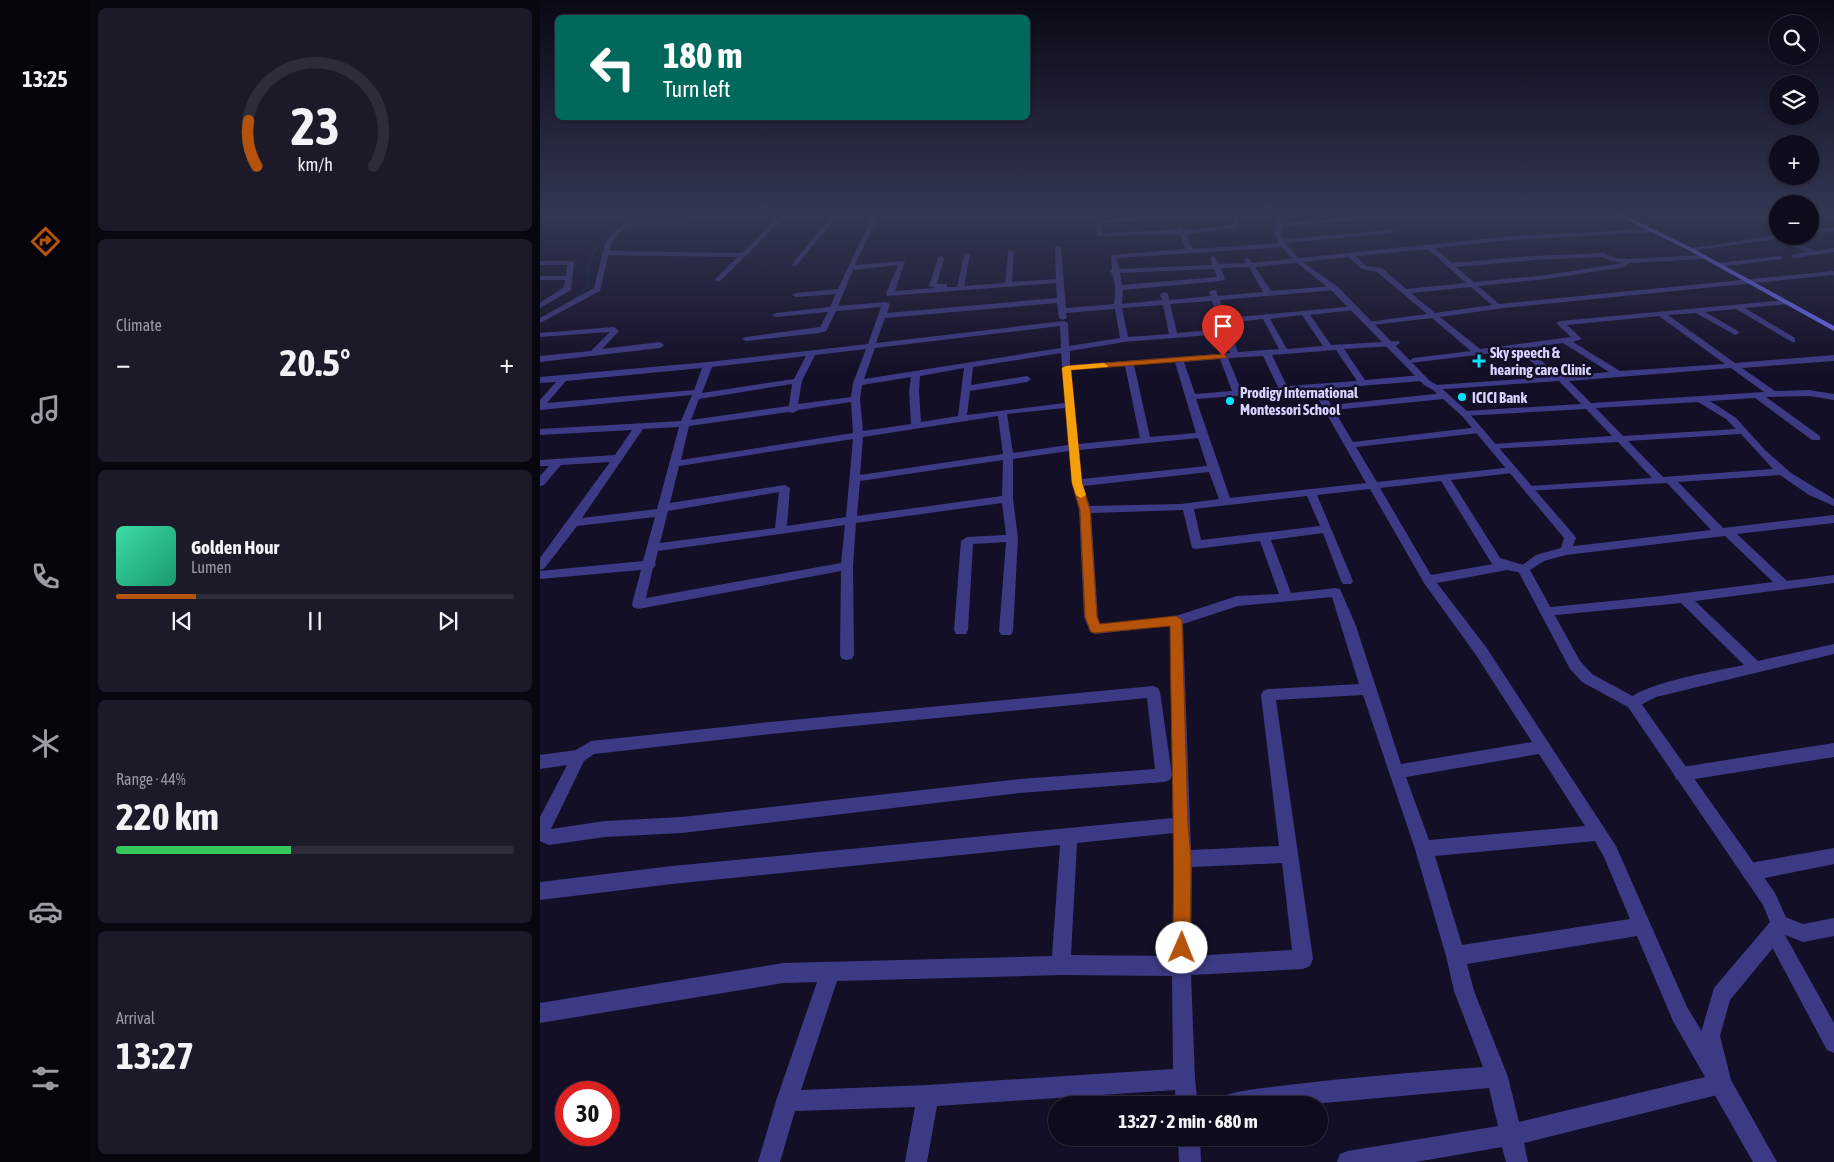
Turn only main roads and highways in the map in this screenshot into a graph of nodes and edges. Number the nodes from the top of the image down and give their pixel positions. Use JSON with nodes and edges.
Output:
{"nodes":[{"id":1,"x":1723,"y":267,"type":"edge"},
{"id":2,"x":1834,"y":329,"type":"edge"}],
"edges":[{"from":1,"to":2,"type":"main road"}]}
